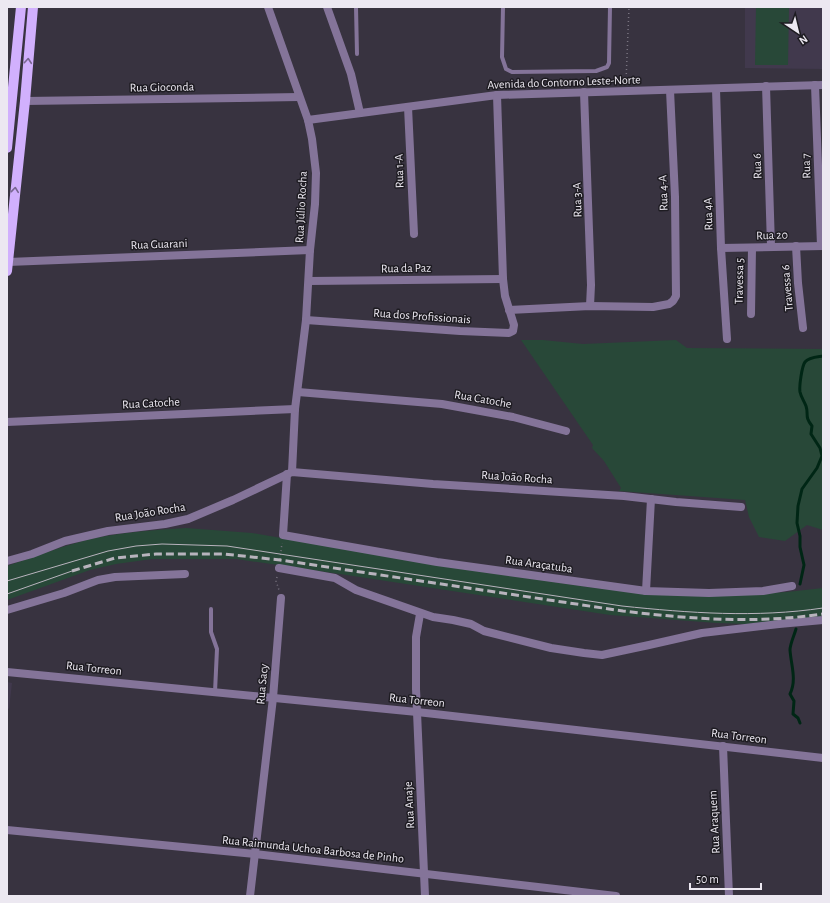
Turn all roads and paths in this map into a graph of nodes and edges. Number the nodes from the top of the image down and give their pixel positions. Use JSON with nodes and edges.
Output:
{"nodes":[{"id":1,"x":21,"y":7,"type":"edge"},
{"id":2,"x":33,"y":7,"type":"edge"},
{"id":3,"x":268,"y":7,"type":"edge"},
{"id":4,"x":327,"y":7,"type":"edge"},
{"id":5,"x":356,"y":7,"type":"edge"},
{"id":6,"x":503,"y":7,"type":"edge"},
{"id":7,"x":610,"y":7,"type":"edge"},
{"id":8,"x":629,"y":7,"type":"edge"},
{"id":9,"x":357,"y":54,"type":"dead end"},
{"id":10,"x":819,"y":85,"type":"edge"},
{"id":11,"x":766,"y":86,"type":"junction"},
{"id":12,"x":716,"y":89,"type":"junction"},
{"id":13,"x":670,"y":90,"type":"junction"},
{"id":14,"x":584,"y":92,"type":"junction"},
{"id":15,"x":626,"y":92,"type":"junction"},
{"id":16,"x":497,"y":95,"type":"junction"},
{"id":17,"x":298,"y":97,"type":"junction"},
{"id":18,"x":25,"y":101,"type":"junction"},
{"id":19,"x":408,"y":107,"type":"junction"},
{"id":20,"x":360,"y":113,"type":"junction"},
{"id":21,"x":308,"y":120,"type":"junction"},
{"id":22,"x":7,"y":148,"type":"edge"},
{"id":23,"x":414,"y":234,"type":"dead end"},
{"id":24,"x":771,"y":246,"type":"junction"},
{"id":25,"x":796,"y":246,"type":"junction"},
{"id":26,"x":822,"y":246,"type":"edge"},
{"id":27,"x":721,"y":248,"type":"junction"},
{"id":28,"x":752,"y":248,"type":"junction"},
{"id":29,"x":310,"y":250,"type":"junction"},
{"id":30,"x":7,"y":266,"type":"edge"},
{"id":31,"x":503,"y":280,"type":"junction"},
{"id":32,"x":309,"y":281,"type":"junction"},
{"id":33,"x":590,"y":306,"type":"junction"},
{"id":34,"x":509,"y":310,"type":"junction"},
{"id":35,"x":751,"y":314,"type":"dead end"},
{"id":36,"x":306,"y":320,"type":"junction"},
{"id":37,"x":803,"y":328,"type":"dead end"},
{"id":38,"x":727,"y":339,"type":"dead end"},
{"id":39,"x":298,"y":392,"type":"junction"},
{"id":40,"x":295,"y":409,"type":"junction"},
{"id":41,"x":7,"y":422,"type":"edge"},
{"id":42,"x":566,"y":431,"type":"dead end"},
{"id":43,"x":290,"y":473,"type":"junction"},
{"id":44,"x":650,"y":499,"type":"junction"},
{"id":45,"x":741,"y":507,"type":"dead end"},
{"id":46,"x":283,"y":535,"type":"junction"},
{"id":47,"x":7,"y":561,"type":"edge"},
{"id":48,"x":279,"y":568,"type":"junction"},
{"id":49,"x":185,"y":574,"type":"dead end"},
{"id":50,"x":792,"y":586,"type":"dead end"},
{"id":51,"x":646,"y":591,"type":"junction"},
{"id":52,"x":281,"y":598,"type":"joint"},
{"id":53,"x":211,"y":609,"type":"dead end"},
{"id":54,"x":7,"y":610,"type":"edge"},
{"id":55,"x":420,"y":614,"type":"junction"},
{"id":56,"x":823,"y":620,"type":"edge"},
{"id":57,"x":7,"y":672,"type":"edge"},
{"id":58,"x":215,"y":692,"type":"junction"},
{"id":59,"x":273,"y":698,"type":"junction"},
{"id":60,"x":417,"y":712,"type":"junction"},
{"id":61,"x":723,"y":746,"type":"junction"},
{"id":62,"x":823,"y":758,"type":"edge"},
{"id":63,"x":7,"y":830,"type":"edge"},
{"id":64,"x":255,"y":854,"type":"junction"},
{"id":65,"x":425,"y":873,"type":"junction"},
{"id":66,"x":250,"y":896,"type":"edge"},
{"id":67,"x":425,"y":896,"type":"edge"},
{"id":68,"x":616,"y":896,"type":"edge"},
{"id":69,"x":729,"y":896,"type":"edge"}],
"edges":[{"from":1,"to":22,"type":"main road"},
{"from":18,"to":2,"type":"main road","one_way":true},
{"from":3,"to":17,"type":"street","name":"Rua Júlio Rocha"},
{"from":4,"to":20,"type":"street"},
{"from":5,"to":9,"type":"lane"},
{"from":6,"to":7,"type":"lane"},
{"from":8,"to":15,"type":"path"},
{"from":10,"to":11,"type":"street","name":"Avenida do Contorno Leste-Norte"},
{"from":10,"to":26,"type":"street","name":"Rua 7"},
{"from":11,"to":12,"type":"street","name":"Avenida do Contorno Leste-Norte"},
{"from":11,"to":24,"type":"street","name":"Rua 6"},
{"from":12,"to":13,"type":"street","name":"Avenida do Contorno Leste-Norte"},
{"from":12,"to":27,"type":"street","name":"Rua 4A"},
{"from":13,"to":15,"type":"street","name":"Avenida do Contorno Leste-Norte"},
{"from":13,"to":33,"type":"street","name":"Rua 4-A"},
{"from":14,"to":15,"type":"street","name":"Avenida do Contorno Leste-Norte"},
{"from":14,"to":16,"type":"street","name":"Avenida do Contorno Leste-Norte"},
{"from":14,"to":33,"type":"street","name":"Rua 3-A"},
{"from":16,"to":19,"type":"street","name":"Avenida do Contorno Leste-Norte"},
{"from":16,"to":31,"type":"street","name":"Rua dos Profissionais"},
{"from":17,"to":18,"type":"street","name":"Rua Gioconda"},
{"from":17,"to":21,"type":"street","name":"Rua Júlio Rocha"},
{"from":30,"to":18,"type":"main road","one_way":true},
{"from":19,"to":20,"type":"street","name":"Avenida do Contorno Leste-Norte"},
{"from":19,"to":23,"type":"street","name":"Rua 1-A"},
{"from":20,"to":21,"type":"street","name":"Avenida do Contorno Leste-Norte"},
{"from":21,"to":29,"type":"street","name":"Rua Júlio Rocha"},
{"from":24,"to":25,"type":"street","name":"Rua 20"},
{"from":24,"to":28,"type":"street","name":"Rua 20"},
{"from":25,"to":26,"type":"street","name":"Rua 20"},
{"from":25,"to":37,"type":"street","name":"Travessa 6"},
{"from":27,"to":28,"type":"street","name":"Rua 20"},
{"from":27,"to":38,"type":"street","name":"Rua 4A"},
{"from":28,"to":35,"type":"street","name":"Travessa 5"},
{"from":29,"to":30,"type":"street","name":"Rua Guarani"},
{"from":29,"to":32,"type":"street","name":"Rua Júlio Rocha"},
{"from":31,"to":32,"type":"street","name":"Rua da Paz"},
{"from":31,"to":34,"type":"street","name":"Rua dos Profissionais"},
{"from":32,"to":36,"type":"street","name":"Rua Júlio Rocha"},
{"from":33,"to":34,"type":"street"},
{"from":34,"to":36,"type":"street","name":"Rua dos Profissionais"},
{"from":36,"to":39,"type":"street"},
{"from":39,"to":40,"type":"street"},
{"from":39,"to":42,"type":"street","name":"Rua Catoche"},
{"from":40,"to":41,"type":"street","name":"Rua Catoche"},
{"from":40,"to":43,"type":"street"},
{"from":43,"to":44,"type":"street","name":"Rua João Rocha"},
{"from":43,"to":46,"type":"street"},
{"from":43,"to":47,"type":"street","name":"Rua João Rocha"},
{"from":44,"to":45,"type":"street","name":"Rua João Rocha"},
{"from":44,"to":51,"type":"street"},
{"from":46,"to":48,"type":"path"},
{"from":46,"to":51,"type":"street","name":"Rua Araçatuba"},
{"from":48,"to":52,"type":"path"},
{"from":48,"to":55,"type":"street"},
{"from":49,"to":54,"type":"street"},
{"from":50,"to":51,"type":"street","name":"Rua Araçatuba"},
{"from":52,"to":59,"type":"street","name":"Rua Sacy"},
{"from":53,"to":58,"type":"lane"},
{"from":55,"to":56,"type":"street"},
{"from":55,"to":60,"type":"street","name":"Rua Anaje"},
{"from":57,"to":58,"type":"street","name":"Rua Torreon"},
{"from":58,"to":59,"type":"street","name":"Rua Torreon"},
{"from":59,"to":60,"type":"street","name":"Rua Torreon"},
{"from":59,"to":64,"type":"street","name":"Rua Sacy"},
{"from":60,"to":61,"type":"street","name":"Rua Torreon"},
{"from":60,"to":65,"type":"street","name":"Rua Anaje"},
{"from":61,"to":62,"type":"street","name":"Rua Torreon"},
{"from":61,"to":69,"type":"street","name":"Rua Araquem"},
{"from":63,"to":64,"type":"street","name":"Rua Raimunda Uchoa Barbosa de Pinho"},
{"from":64,"to":65,"type":"street","name":"Rua Raimunda Uchoa Barbosa de Pinho"},
{"from":64,"to":66,"type":"street","name":"Rua Sacy"},
{"from":65,"to":67,"type":"street","name":"Rua Anaje"},
{"from":65,"to":68,"type":"street","name":"Rua Raimunda Uchoa Barbosa de Pinho"}]}
